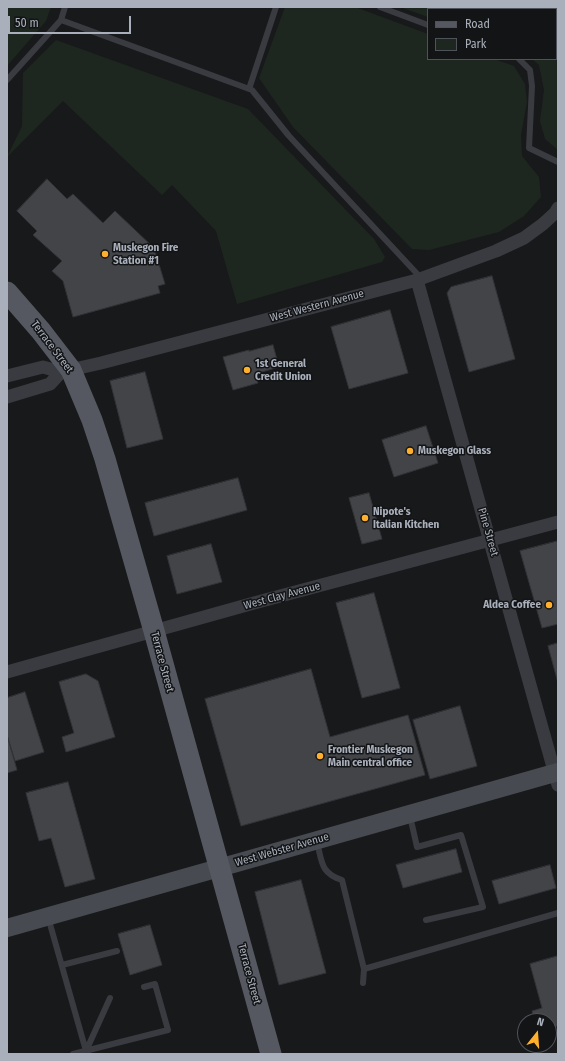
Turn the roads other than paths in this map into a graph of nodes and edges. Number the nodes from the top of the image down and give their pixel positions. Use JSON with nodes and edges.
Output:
{"nodes":[{"id":1,"x":65,"y":7,"type":"edge"},
{"id":2,"x":276,"y":7,"type":"edge"},
{"id":3,"x":380,"y":7,"type":"edge"},
{"id":4,"x":61,"y":20,"type":"junction"},
{"id":5,"x":427,"y":25,"type":"edge"},
{"id":6,"x":520,"y":60,"type":"edge"},
{"id":7,"x":7,"y":80,"type":"edge"},
{"id":8,"x":249,"y":89,"type":"junction"},
{"id":9,"x":558,"y":162,"type":"edge"},
{"id":10,"x":558,"y":208,"type":"edge"},
{"id":11,"x":419,"y":279,"type":"junction"},
{"id":12,"x":7,"y":292,"type":"edge"},
{"id":13,"x":66,"y":371,"type":"junction"},
{"id":14,"x":7,"y":376,"type":"edge"},
{"id":15,"x":7,"y":397,"type":"edge"},
{"id":16,"x":558,"y":522,"type":"edge"},
{"id":17,"x":491,"y":541,"type":"junction"},
{"id":18,"x":154,"y":631,"type":"junction"},
{"id":19,"x":7,"y":672,"type":"edge"},
{"id":20,"x":557,"y":777,"type":"edge"},
{"id":21,"x":410,"y":814,"type":"junction"},
{"id":22,"x":317,"y":840,"type":"junction"},
{"id":23,"x":219,"y":868,"type":"junction"},
{"id":24,"x":558,"y":913,"type":"edge"},
{"id":25,"x":48,"y":916,"type":"junction"},
{"id":26,"x":426,"y":920,"type":"dead end"},
{"id":27,"x":7,"y":928,"type":"edge"},
{"id":28,"x":117,"y":951,"type":"dead end"},
{"id":29,"x":62,"y":965,"type":"junction"},
{"id":30,"x":364,"y":969,"type":"junction"},
{"id":31,"x":363,"y":983,"type":"dead end"},
{"id":32,"x":144,"y":987,"type":"dead end"},
{"id":33,"x":110,"y":998,"type":"dead end"},
{"id":34,"x":86,"y":1051,"type":"junction"},
{"id":35,"x":73,"y":1054,"type":"edge"},
{"id":36,"x":271,"y":1054,"type":"edge"}],
"edges":[{"from":1,"to":4,"type":"lane"},
{"from":2,"to":8,"type":"lane"},
{"from":3,"to":5,"type":"lane"},
{"from":4,"to":7,"type":"lane"},
{"from":4,"to":8,"type":"lane"},
{"from":6,"to":9,"type":"lane"},
{"from":8,"to":11,"type":"lane"},
{"from":10,"to":11,"type":"street","name":"West Western Avenue"},
{"from":11,"to":13,"type":"street","name":"West Western Avenue"},
{"from":11,"to":17,"type":"street","name":"Pine Street"},
{"from":12,"to":13,"type":"main road","name":"Terrace Street"},
{"from":13,"to":14,"type":"street","name":"West Western Avenue"},
{"from":13,"to":15,"type":"street","name":"West Western Avenue"},
{"from":13,"to":18,"type":"main road","name":"Terrace Street"},
{"from":16,"to":17,"type":"street","name":"West Clay Avenue"},
{"from":17,"to":18,"type":"street","name":"West Clay Avenue"},
{"from":17,"to":20,"type":"street","name":"Pine Street"},
{"from":18,"to":19,"type":"street","name":"West Clay Avenue"},
{"from":18,"to":23,"type":"main road","name":"Terrace Street"},
{"from":20,"to":21,"type":"main road","name":"West Webster Avenue"},
{"from":21,"to":22,"type":"main road","name":"West Webster Avenue"},
{"from":21,"to":26,"type":"lane"},
{"from":22,"to":23,"type":"main road","name":"West Webster Avenue"},
{"from":22,"to":30,"type":"lane"},
{"from":23,"to":25,"type":"main road","name":"West Webster Avenue"},
{"from":23,"to":36,"type":"main road","name":"Terrace Street"},
{"from":24,"to":30,"type":"lane"},
{"from":25,"to":27,"type":"main road","name":"West Webster Avenue"},
{"from":25,"to":29,"type":"lane"},
{"from":28,"to":29,"type":"lane"},
{"from":29,"to":34,"type":"lane"},
{"from":30,"to":31,"type":"lane"},
{"from":32,"to":34,"type":"lane"},
{"from":33,"to":34,"type":"lane"},
{"from":34,"to":35,"type":"lane"}]}
